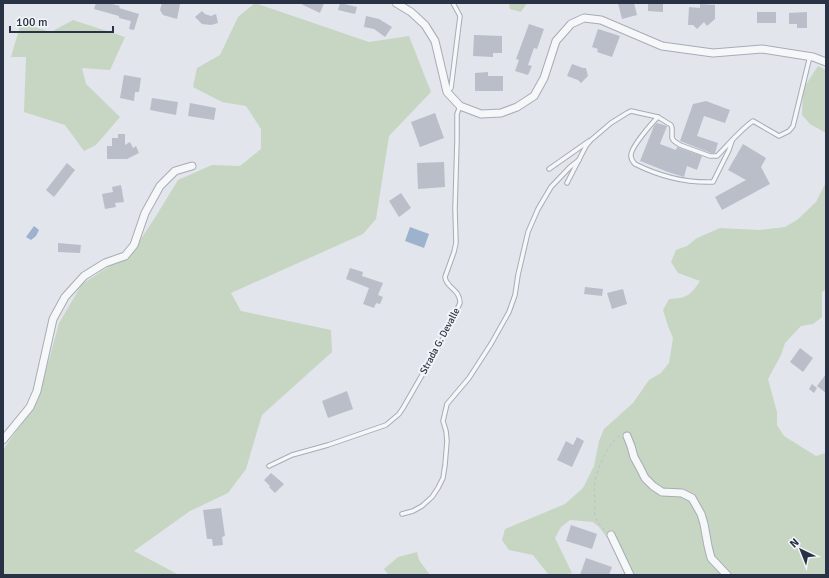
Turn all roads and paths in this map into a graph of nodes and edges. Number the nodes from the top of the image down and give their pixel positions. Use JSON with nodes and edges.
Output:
{"nodes":[{"id":1,"x":396,"y":3,"type":"edge"},
{"id":2,"x":453,"y":3,"type":"edge"},
{"id":3,"x":810,"y":56,"type":"junction"},
{"id":4,"x":826,"y":62,"type":"edge"},
{"id":5,"x":447,"y":92,"type":"junction"},
{"id":6,"x":460,"y":106,"type":"junction"},
{"id":7,"x":658,"y":117,"type":"junction"},
{"id":8,"x":592,"y":140,"type":"junction"},
{"id":9,"x":732,"y":140,"type":"junction"},
{"id":10,"x":579,"y":160,"type":"junction"},
{"id":11,"x":192,"y":166,"type":"dead end"},
{"id":12,"x":549,"y":169,"type":"dead end"},
{"id":13,"x":567,"y":183,"type":"dead end"},
{"id":14,"x":627,"y":436,"type":"joint"},
{"id":15,"x":3,"y":440,"type":"edge"},
{"id":16,"x":269,"y":466,"type":"dead end"},
{"id":17,"x":402,"y":514,"type":"dead end"},
{"id":18,"x":611,"y":535,"type":"joint"},
{"id":19,"x":630,"y":575,"type":"edge"},
{"id":20,"x":727,"y":575,"type":"edge"}],
"edges":[{"from":1,"to":5,"type":"street"},
{"from":2,"to":5,"type":"lane"},
{"from":3,"to":4,"type":"street"},
{"from":3,"to":6,"type":"street"},
{"from":3,"to":9,"type":"lane"},
{"from":5,"to":6,"type":"street"},
{"from":6,"to":16,"type":"lane","name":"Strada G. Devalle"},
{"from":7,"to":8,"type":"lane"},
{"from":7,"to":9,"type":"lane"},
{"from":7,"to":9,"type":"lane"},
{"from":8,"to":10,"type":"lane"},
{"from":8,"to":12,"type":"lane"},
{"from":10,"to":13,"type":"lane"},
{"from":10,"to":17,"type":"lane"},
{"from":11,"to":15,"type":"street"},
{"from":14,"to":18,"type":"path"},
{"from":14,"to":20,"type":"street"},
{"from":18,"to":19,"type":"street"}]}
